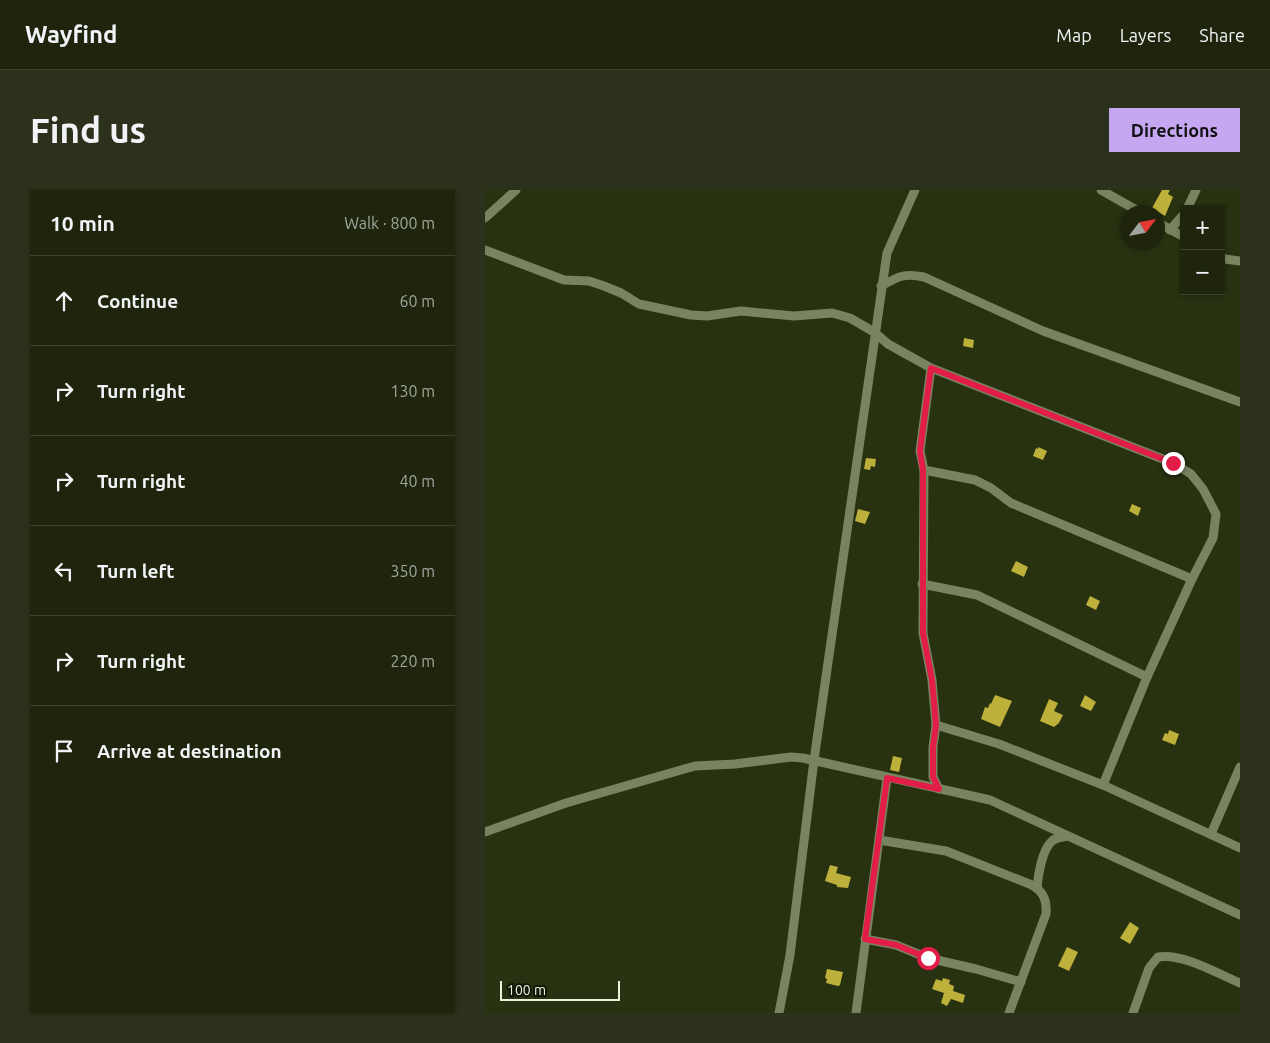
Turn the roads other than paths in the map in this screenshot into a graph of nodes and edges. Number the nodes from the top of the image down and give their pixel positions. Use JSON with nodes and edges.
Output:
{"nodes":[{"id":1,"x":516,"y":190,"type":"edge"},
{"id":2,"x":904,"y":190,"type":"edge"},
{"id":3,"x":915,"y":190,"type":"edge"},
{"id":4,"x":1101,"y":190,"type":"edge"},
{"id":5,"x":1196,"y":190,"type":"edge"},
{"id":6,"x":909,"y":202,"type":"junction"},
{"id":7,"x":1128,"y":205,"type":"edge"},
{"id":8,"x":1189,"y":205,"type":"edge"},
{"id":9,"x":485,"y":218,"type":"edge"},
{"id":10,"x":1180,"y":219,"type":"edge"},
{"id":11,"x":1165,"y":227,"type":"edge"},
{"id":12,"x":1170,"y":230,"type":"junction"},
{"id":13,"x":1180,"y":235,"type":"edge"},
{"id":14,"x":485,"y":250,"type":"edge"},
{"id":15,"x":1225,"y":259,"type":"edge"},
{"id":16,"x":1240,"y":261,"type":"edge"},
{"id":17,"x":881,"y":286,"type":"junction"},
{"id":18,"x":874,"y":332,"type":"junction"},
{"id":19,"x":931,"y":368,"type":"junction"},
{"id":20,"x":1240,"y":402,"type":"edge"},
{"id":21,"x":923,"y":470,"type":"junction"},
{"id":22,"x":1192,"y":579,"type":"junction"},
{"id":23,"x":922,"y":584,"type":"junction"},
{"id":24,"x":1147,"y":677,"type":"junction"},
{"id":25,"x":936,"y":725,"type":"junction"},
{"id":26,"x":814,"y":760,"type":"junction"},
{"id":27,"x":1240,"y":767,"type":"edge"},
{"id":28,"x":887,"y":778,"type":"junction"},
{"id":29,"x":1103,"y":784,"type":"junction"},
{"id":30,"x":939,"y":789,"type":"junction"},
{"id":31,"x":1039,"y":822,"type":"junction"},
{"id":32,"x":485,"y":832,"type":"edge"},
{"id":33,"x":1211,"y":834,"type":"junction"},
{"id":34,"x":1068,"y":836,"type":"junction"},
{"id":35,"x":879,"y":840,"type":"junction"},
{"id":36,"x":1053,"y":841,"type":"junction"},
{"id":37,"x":1240,"y":848,"type":"edge"},
{"id":38,"x":1037,"y":888,"type":"junction"},
{"id":39,"x":1240,"y":915,"type":"edge"},
{"id":40,"x":865,"y":939,"type":"junction"},
{"id":41,"x":1021,"y":982,"type":"junction"},
{"id":42,"x":1240,"y":983,"type":"edge"},
{"id":43,"x":779,"y":1013,"type":"edge"},
{"id":44,"x":856,"y":1013,"type":"edge"},
{"id":45,"x":1009,"y":1013,"type":"edge"},
{"id":46,"x":1133,"y":1013,"type":"edge"}],
"edges":[{"from":1,"to":9,"type":"street"},
{"from":2,"to":6,"type":"street"},
{"from":3,"to":6,"type":"street"},
{"from":4,"to":7,"type":"street"},
{"from":5,"to":8,"type":"street"},
{"from":6,"to":17,"type":"street"},
{"from":10,"to":12,"type":"street"},
{"from":11,"to":12,"type":"street"},
{"from":12,"to":13,"type":"street"},
{"from":14,"to":18,"type":"street"},
{"from":15,"to":16,"type":"street"},
{"from":17,"to":18,"type":"street"},
{"from":17,"to":20,"type":"street"},
{"from":18,"to":19,"type":"street"},
{"from":18,"to":26,"type":"street"},
{"from":19,"to":21,"type":"street"},
{"from":19,"to":22,"type":"street"},
{"from":21,"to":22,"type":"street"},
{"from":21,"to":23,"type":"street"},
{"from":22,"to":24,"type":"street"},
{"from":23,"to":24,"type":"street"},
{"from":23,"to":25,"type":"street"},
{"from":24,"to":29,"type":"street"},
{"from":25,"to":29,"type":"street"},
{"from":25,"to":30,"type":"street"},
{"from":26,"to":28,"type":"street"},
{"from":26,"to":32,"type":"street"},
{"from":26,"to":43,"type":"street"},
{"from":27,"to":33,"type":"street"},
{"from":28,"to":30,"type":"street"},
{"from":28,"to":35,"type":"street"},
{"from":29,"to":33,"type":"street"},
{"from":30,"to":31,"type":"street"},
{"from":31,"to":34,"type":"street"},
{"from":31,"to":36,"type":"street"},
{"from":33,"to":37,"type":"street"},
{"from":34,"to":36,"type":"street"},
{"from":34,"to":39,"type":"street"},
{"from":35,"to":38,"type":"street"},
{"from":35,"to":40,"type":"street"},
{"from":36,"to":38,"type":"street"},
{"from":38,"to":41,"type":"street"},
{"from":40,"to":41,"type":"street"},
{"from":40,"to":44,"type":"street"},
{"from":41,"to":45,"type":"street"},
{"from":42,"to":46,"type":"street"}]}
